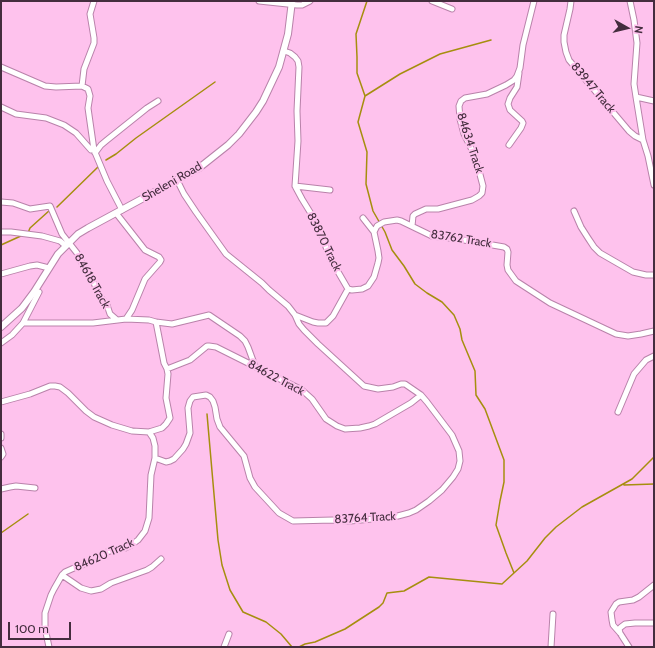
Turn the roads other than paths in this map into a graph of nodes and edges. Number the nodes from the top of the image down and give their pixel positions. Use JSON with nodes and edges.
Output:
{"nodes":[{"id":1,"x":94,"y":1,"type":"edge"},
{"id":2,"x":259,"y":1,"type":"edge"},
{"id":3,"x":310,"y":1,"type":"edge"},
{"id":4,"x":432,"y":1,"type":"edge"},
{"id":5,"x":534,"y":1,"type":"edge"},
{"id":6,"x":571,"y":1,"type":"edge"},
{"id":7,"x":630,"y":1,"type":"edge"},
{"id":8,"x":292,"y":3,"type":"edge"},
{"id":9,"x":452,"y":9,"type":"dead end"},
{"id":10,"x":284,"y":51,"type":"junction"},
{"id":11,"x":1,"y":67,"type":"edge"},
{"id":12,"x":519,"y":72,"type":"junction"},
{"id":13,"x":82,"y":86,"type":"junction"},
{"id":14,"x":636,"y":97,"type":"junction"},
{"id":15,"x":158,"y":101,"type":"dead end"},
{"id":16,"x":654,"y":101,"type":"edge"},
{"id":17,"x":1,"y":108,"type":"edge"},
{"id":18,"x":643,"y":140,"type":"junction"},
{"id":19,"x":509,"y":145,"type":"dead end"},
{"id":20,"x":93,"y":151,"type":"junction"},
{"id":21,"x":177,"y":180,"type":"junction"},
{"id":22,"x":654,"y":185,"type":"edge"},
{"id":23,"x":295,"y":186,"type":"junction"},
{"id":24,"x":330,"y":190,"type":"dead end"},
{"id":25,"x":1,"y":202,"type":"edge"},
{"id":26,"x":119,"y":211,"type":"junction"},
{"id":27,"x":574,"y":211,"type":"dead end"},
{"id":28,"x":363,"y":218,"type":"dead end"},
{"id":29,"x":412,"y":226,"type":"junction"},
{"id":30,"x":1,"y":232,"type":"edge"},
{"id":31,"x":374,"y":232,"type":"junction"},
{"id":32,"x":67,"y":244,"type":"junction"},
{"id":33,"x":49,"y":268,"type":"junction"},
{"id":34,"x":1,"y":274,"type":"edge"},
{"id":35,"x":654,"y":275,"type":"edge"},
{"id":36,"x":348,"y":289,"type":"junction"},
{"id":37,"x":39,"y":292,"type":"dead end"},
{"id":38,"x":296,"y":315,"type":"junction"},
{"id":39,"x":126,"y":319,"type":"junction"},
{"id":40,"x":116,"y":320,"type":"junction"},
{"id":41,"x":156,"y":322,"type":"junction"},
{"id":42,"x":23,"y":323,"type":"junction"},
{"id":43,"x":1,"y":326,"type":"edge"},
{"id":44,"x":654,"y":331,"type":"edge"},
{"id":45,"x":1,"y":343,"type":"edge"},
{"id":46,"x":654,"y":356,"type":"edge"},
{"id":47,"x":256,"y":366,"type":"junction"},
{"id":48,"x":167,"y":370,"type":"junction"},
{"id":49,"x":421,"y":395,"type":"junction"},
{"id":50,"x":1,"y":402,"type":"edge"},
{"id":51,"x":618,"y":412,"type":"dead end"},
{"id":52,"x":149,"y":432,"type":"junction"},
{"id":53,"x":1,"y":434,"type":"edge"},
{"id":54,"x":1,"y":438,"type":"edge"},
{"id":55,"x":1,"y":448,"type":"edge"},
{"id":56,"x":1,"y":457,"type":"edge"},
{"id":57,"x":155,"y":458,"type":"junction"},
{"id":58,"x":35,"y":488,"type":"dead end"},
{"id":59,"x":1,"y":489,"type":"edge"},
{"id":60,"x":161,"y":559,"type":"dead end"},
{"id":61,"x":62,"y":575,"type":"junction"},
{"id":62,"x":654,"y":585,"type":"edge"},
{"id":63,"x":553,"y":614,"type":"dead end"},
{"id":64,"x":654,"y":623,"type":"edge"},
{"id":65,"x":620,"y":633,"type":"junction"},
{"id":66,"x":229,"y":634,"type":"dead end"},
{"id":67,"x":49,"y":647,"type":"edge"},
{"id":68,"x":224,"y":647,"type":"edge"},
{"id":69,"x":551,"y":647,"type":"edge"},
{"id":70,"x":628,"y":647,"type":"edge"}],
"edges":[{"from":1,"to":13,"type":"street"},
{"from":2,"to":8,"type":"street"},
{"from":3,"to":8,"type":"street"},
{"from":4,"to":9,"type":"street"},
{"from":5,"to":12,"type":"street"},
{"from":6,"to":18,"type":"street","name":"83947 Track"},
{"from":7,"to":14,"type":"street"},
{"from":8,"to":10,"type":"street","name":"Sheleni Road"},
{"from":10,"to":21,"type":"street","name":"Sheleni Road"},
{"from":10,"to":23,"type":"street"},
{"from":11,"to":13,"type":"street"},
{"from":12,"to":19,"type":"street"},
{"from":12,"to":29,"type":"street","name":"84634 Track"},
{"from":13,"to":20,"type":"street"},
{"from":14,"to":16,"type":"street"},
{"from":14,"to":18,"type":"street"},
{"from":15,"to":20,"type":"street"},
{"from":17,"to":20,"type":"street"},
{"from":18,"to":22,"type":"street"},
{"from":20,"to":26,"type":"street"},
{"from":21,"to":26,"type":"street","name":"Sheleni Road"},
{"from":21,"to":38,"type":"street"},
{"from":23,"to":24,"type":"street"},
{"from":23,"to":36,"type":"street","name":"83870 Track"},
{"from":25,"to":32,"type":"street","name":"84618 Track"},
{"from":26,"to":32,"type":"street","name":"Sheleni Road"},
{"from":26,"to":39,"type":"street"},
{"from":27,"to":35,"type":"street"},
{"from":28,"to":31,"type":"street"},
{"from":29,"to":31,"type":"street","name":"83762 Track"},
{"from":29,"to":44,"type":"street","name":"83762 Track"},
{"from":30,"to":32,"type":"street"},
{"from":31,"to":36,"type":"street"},
{"from":32,"to":33,"type":"street","name":"Sheleni Road"},
{"from":32,"to":40,"type":"street","name":"84618 Track"},
{"from":33,"to":34,"type":"street"},
{"from":33,"to":43,"type":"street","name":"Sheleni Road"},
{"from":36,"to":38,"type":"street"},
{"from":37,"to":42,"type":"street"},
{"from":38,"to":49,"type":"street","name":"83764 Track"},
{"from":39,"to":40,"type":"street"},
{"from":39,"to":41,"type":"street"},
{"from":40,"to":42,"type":"street"},
{"from":41,"to":47,"type":"street"},
{"from":41,"to":48,"type":"street"},
{"from":42,"to":45,"type":"street"},
{"from":46,"to":51,"type":"street"},
{"from":47,"to":48,"type":"street","name":"84622 Track"},
{"from":47,"to":49,"type":"street","name":"84622 Track"},
{"from":48,"to":52,"type":"street"},
{"from":49,"to":57,"type":"street","name":"83764 Track"},
{"from":50,"to":52,"type":"street"},
{"from":52,"to":57,"type":"street"},
{"from":53,"to":54,"type":"street"},
{"from":55,"to":56,"type":"street"},
{"from":57,"to":61,"type":"street","name":"84620 Track"},
{"from":58,"to":59,"type":"street"},
{"from":60,"to":61,"type":"street"},
{"from":61,"to":67,"type":"street","name":"84620 Track"},
{"from":62,"to":65,"type":"street"},
{"from":63,"to":69,"type":"street"},
{"from":64,"to":65,"type":"street"},
{"from":65,"to":70,"type":"street"},
{"from":66,"to":68,"type":"street"}]}
